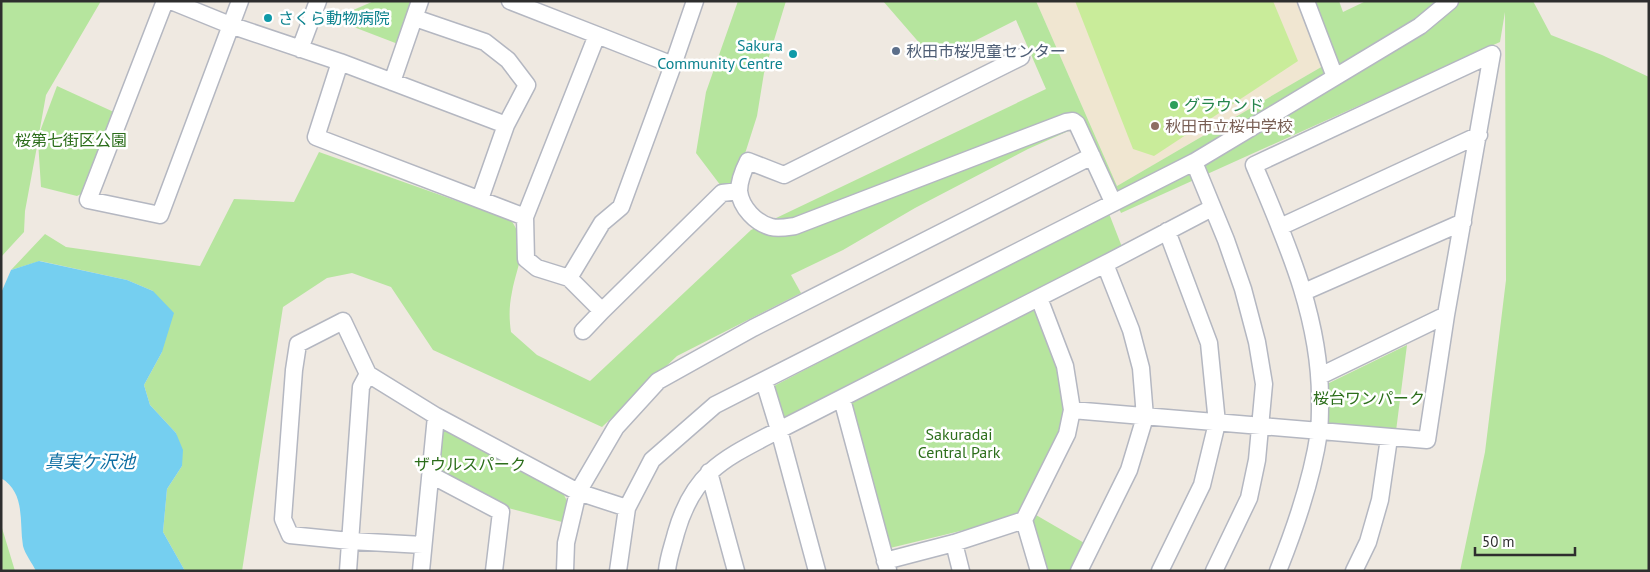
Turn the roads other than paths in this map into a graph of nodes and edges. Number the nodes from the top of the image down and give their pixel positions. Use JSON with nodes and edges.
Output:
{"nodes":[{"id":1,"x":164,"y":1,"type":"edge"},
{"id":2,"x":171,"y":1,"type":"edge"},
{"id":3,"x":240,"y":1,"type":"edge"},
{"id":4,"x":318,"y":1,"type":"edge"},
{"id":5,"x":420,"y":1,"type":"edge"},
{"id":6,"x":510,"y":1,"type":"edge"},
{"id":7,"x":695,"y":1,"type":"edge"},
{"id":8,"x":1306,"y":1,"type":"edge"},
{"id":9,"x":1450,"y":1,"type":"edge"},
{"id":10,"x":535,"y":5,"type":"edge"},
{"id":11,"x":415,"y":18,"type":"junction"},
{"id":12,"x":230,"y":25,"type":"junction"},
{"id":13,"x":597,"y":36,"type":"junction"},
{"id":14,"x":300,"y":49,"type":"junction"},
{"id":15,"x":1021,"y":57,"type":"dead end"},
{"id":16,"x":340,"y":62,"type":"junction"},
{"id":17,"x":673,"y":65,"type":"junction"},
{"id":18,"x":1335,"y":76,"type":"junction"},
{"id":19,"x":392,"y":82,"type":"junction"},
{"id":20,"x":506,"y":125,"type":"junction"},
{"id":21,"x":1479,"y":135,"type":"junction"},
{"id":22,"x":1092,"y":156,"type":"junction"},
{"id":23,"x":1194,"y":162,"type":"junction"},
{"id":24,"x":739,"y":191,"type":"junction"},
{"id":25,"x":480,"y":199,"type":"junction"},
{"id":26,"x":1113,"y":202,"type":"junction"},
{"id":27,"x":1212,"y":208,"type":"junction"},
{"id":28,"x":525,"y":217,"type":"junction"},
{"id":29,"x":1463,"y":222,"type":"junction"},
{"id":30,"x":1280,"y":227,"type":"junction"},
{"id":31,"x":1167,"y":231,"type":"junction"},
{"id":32,"x":1105,"y":264,"type":"junction"},
{"id":33,"x":569,"y":278,"type":"junction"},
{"id":34,"x":1304,"y":292,"type":"junction"},
{"id":35,"x":1039,"y":298,"type":"junction"},
{"id":36,"x":602,"y":310,"type":"junction"},
{"id":37,"x":1446,"y":315,"type":"junction"},
{"id":38,"x":583,"y":330,"type":"dead end"},
{"id":39,"x":368,"y":374,"type":"junction"},
{"id":40,"x":1320,"y":376,"type":"junction"},
{"id":41,"x":764,"y":381,"type":"junction"},
{"id":42,"x":842,"y":398,"type":"junction"},
{"id":43,"x":1072,"y":410,"type":"junction"},
{"id":44,"x":436,"y":416,"type":"junction"},
{"id":45,"x":1144,"y":417,"type":"junction"},
{"id":46,"x":1218,"y":423,"type":"junction"},
{"id":47,"x":1261,"y":426,"type":"junction"},
{"id":48,"x":779,"y":430,"type":"junction"},
{"id":49,"x":1319,"y":430,"type":"junction"},
{"id":50,"x":1389,"y":438,"type":"junction"},
{"id":51,"x":709,"y":472,"type":"junction"},
{"id":52,"x":431,"y":475,"type":"junction"},
{"id":53,"x":578,"y":492,"type":"junction"},
{"id":54,"x":627,"y":508,"type":"junction"},
{"id":55,"x":1024,"y":520,"type":"junction"},
{"id":56,"x":350,"y":541,"type":"junction"},
{"id":57,"x":954,"y":543,"type":"junction"},
{"id":58,"x":423,"y":545,"type":"junction"},
{"id":59,"x":887,"y":566,"type":"edge"},
{"id":60,"x":348,"y":571,"type":"edge"},
{"id":61,"x":421,"y":571,"type":"edge"},
{"id":62,"x":494,"y":571,"type":"edge"},
{"id":63,"x":565,"y":571,"type":"edge"},
{"id":64,"x":618,"y":571,"type":"edge"},
{"id":65,"x":667,"y":571,"type":"edge"},
{"id":66,"x":736,"y":571,"type":"edge"},
{"id":67,"x":816,"y":571,"type":"edge"},
{"id":68,"x":961,"y":571,"type":"edge"},
{"id":69,"x":1039,"y":571,"type":"edge"},
{"id":70,"x":1079,"y":571,"type":"edge"},
{"id":71,"x":1160,"y":571,"type":"edge"},
{"id":72,"x":1214,"y":571,"type":"edge"},
{"id":73,"x":1278,"y":571,"type":"edge"},
{"id":74,"x":1354,"y":571,"type":"edge"}],
"edges":[{"from":1,"to":12,"type":"street"},
{"from":2,"to":12,"type":"street"},
{"from":3,"to":12,"type":"street"},
{"from":4,"to":14,"type":"street"},
{"from":5,"to":11,"type":"street"},
{"from":6,"to":10,"type":"street"},
{"from":7,"to":17,"type":"street"},
{"from":8,"to":18,"type":"street"},
{"from":9,"to":18,"type":"street"},
{"from":10,"to":13,"type":"street"},
{"from":11,"to":19,"type":"street"},
{"from":11,"to":20,"type":"street"},
{"from":12,"to":14,"type":"street"},
{"from":13,"to":17,"type":"street"},
{"from":13,"to":28,"type":"street"},
{"from":14,"to":16,"type":"street"},
{"from":15,"to":24,"type":"street"},
{"from":16,"to":19,"type":"street"},
{"from":16,"to":25,"type":"street"},
{"from":17,"to":33,"type":"street"},
{"from":18,"to":23,"type":"street"},
{"from":19,"to":20,"type":"street"},
{"from":20,"to":25,"type":"street"},
{"from":21,"to":29,"type":"street"},
{"from":21,"to":30,"type":"street"},
{"from":21,"to":30,"type":"street"},
{"from":22,"to":24,"type":"street"},
{"from":22,"to":26,"type":"street"},
{"from":22,"to":53,"type":"street"},
{"from":23,"to":26,"type":"street"},
{"from":23,"to":27,"type":"street"},
{"from":24,"to":36,"type":"street"},
{"from":25,"to":28,"type":"street"},
{"from":26,"to":41,"type":"street"},
{"from":27,"to":31,"type":"street"},
{"from":27,"to":47,"type":"street"},
{"from":28,"to":33,"type":"street"},
{"from":29,"to":34,"type":"street"},
{"from":29,"to":37,"type":"street"},
{"from":30,"to":34,"type":"street"},
{"from":31,"to":32,"type":"street"},
{"from":31,"to":46,"type":"street"},
{"from":32,"to":35,"type":"street"},
{"from":32,"to":45,"type":"street"},
{"from":33,"to":36,"type":"street"},
{"from":34,"to":40,"type":"street"},
{"from":35,"to":42,"type":"street"},
{"from":35,"to":43,"type":"street"},
{"from":36,"to":38,"type":"street"},
{"from":37,"to":40,"type":"street"},
{"from":37,"to":50,"type":"street"},
{"from":39,"to":44,"type":"street"},
{"from":39,"to":56,"type":"street"},
{"from":39,"to":56,"type":"street"},
{"from":40,"to":49,"type":"street"},
{"from":41,"to":48,"type":"street"},
{"from":41,"to":54,"type":"street"},
{"from":42,"to":48,"type":"street"},
{"from":42,"to":59,"type":"street"},
{"from":43,"to":45,"type":"street"},
{"from":43,"to":55,"type":"street"},
{"from":44,"to":52,"type":"street"},
{"from":44,"to":53,"type":"street"},
{"from":45,"to":46,"type":"street"},
{"from":45,"to":70,"type":"street"},
{"from":46,"to":47,"type":"street"},
{"from":46,"to":71,"type":"street"},
{"from":47,"to":49,"type":"street"},
{"from":47,"to":72,"type":"street"},
{"from":48,"to":51,"type":"street"},
{"from":48,"to":67,"type":"street"},
{"from":49,"to":50,"type":"street"},
{"from":49,"to":73,"type":"street"},
{"from":50,"to":74,"type":"street"},
{"from":51,"to":65,"type":"street"},
{"from":51,"to":66,"type":"street"},
{"from":52,"to":58,"type":"street"},
{"from":52,"to":62,"type":"street"},
{"from":53,"to":54,"type":"street"},
{"from":53,"to":63,"type":"street"},
{"from":54,"to":64,"type":"street"},
{"from":55,"to":57,"type":"street"},
{"from":55,"to":69,"type":"street"},
{"from":56,"to":58,"type":"street"},
{"from":56,"to":60,"type":"street"},
{"from":57,"to":59,"type":"street"},
{"from":57,"to":68,"type":"street"},
{"from":58,"to":61,"type":"street"}]}
